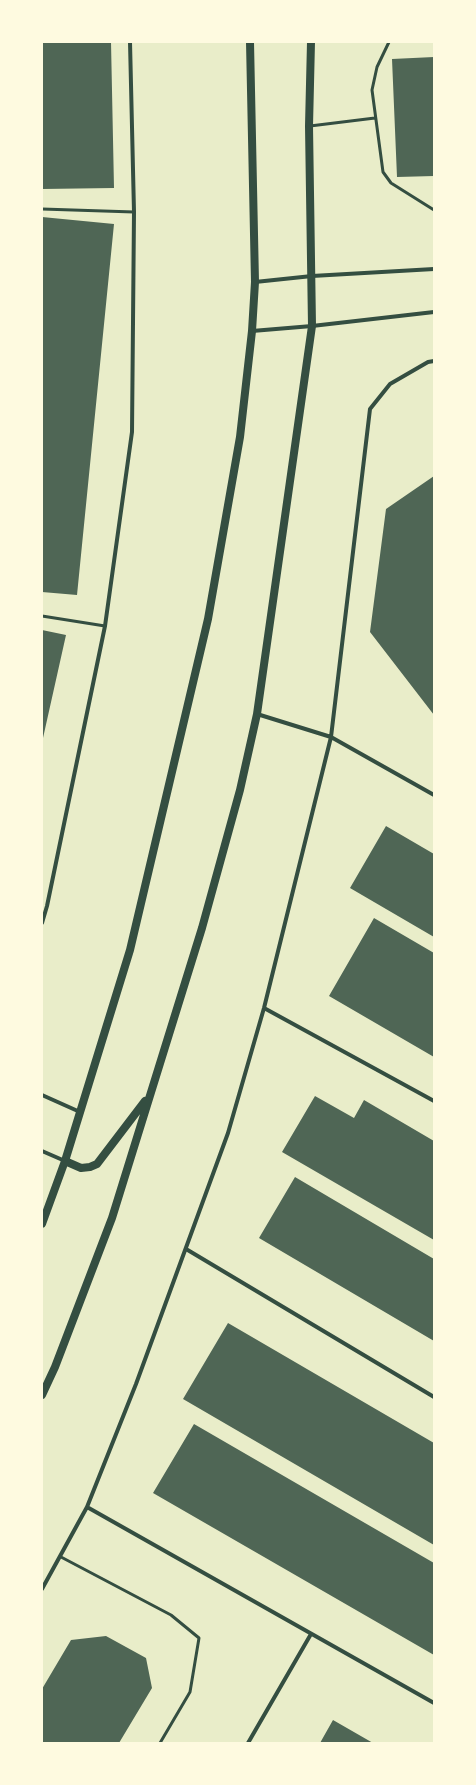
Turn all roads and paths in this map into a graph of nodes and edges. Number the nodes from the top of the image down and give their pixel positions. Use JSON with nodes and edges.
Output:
{"nodes":[{"id":1,"x":130,"y":42,"type":"edge"},
{"id":2,"x":250,"y":42,"type":"edge"},
{"id":3,"x":312,"y":42,"type":"edge"},
{"id":4,"x":390,"y":42,"type":"edge"},
{"id":5,"x":375,"y":118,"type":"junction"},
{"id":6,"x":309,"y":126,"type":"junction"},
{"id":7,"x":42,"y":209,"type":"edge"},
{"id":8,"x":434,"y":210,"type":"edge"},
{"id":9,"x":134,"y":212,"type":"junction"},
{"id":10,"x":434,"y":269,"type":"edge"},
{"id":11,"x":312,"y":276,"type":"junction"},
{"id":12,"x":255,"y":282,"type":"junction"},
{"id":13,"x":434,"y":312,"type":"edge"},
{"id":14,"x":312,"y":326,"type":"junction"},
{"id":15,"x":252,"y":331,"type":"junction"},
{"id":16,"x":434,"y":361,"type":"edge"},
{"id":17,"x":42,"y":616,"type":"edge"},
{"id":18,"x":105,"y":626,"type":"junction"},
{"id":19,"x":257,"y":714,"type":"junction"},
{"id":20,"x":331,"y":737,"type":"junction"},
{"id":21,"x":434,"y":795,"type":"edge"},
{"id":22,"x":42,"y":923,"type":"edge"},
{"id":23,"x":264,"y":1008,"type":"junction"},
{"id":24,"x":42,"y":1095,"type":"edge"},
{"id":25,"x":149,"y":1095,"type":"junction"},
{"id":26,"x":434,"y":1101,"type":"edge"},
{"id":27,"x":80,"y":1112,"type":"junction"},
{"id":28,"x":42,"y":1151,"type":"edge"},
{"id":29,"x":65,"y":1161,"type":"junction"},
{"id":30,"x":42,"y":1224,"type":"edge"},
{"id":31,"x":186,"y":1249,"type":"junction"},
{"id":32,"x":42,"y":1395,"type":"edge"},
{"id":33,"x":434,"y":1397,"type":"edge"},
{"id":34,"x":87,"y":1507,"type":"junction"},
{"id":35,"x":61,"y":1557,"type":"junction"},
{"id":36,"x":42,"y":1589,"type":"edge"},
{"id":37,"x":311,"y":1634,"type":"junction"},
{"id":38,"x":434,"y":1703,"type":"edge"},
{"id":39,"x":160,"y":1743,"type":"edge"},
{"id":40,"x":248,"y":1743,"type":"edge"}],
"edges":[{"from":1,"to":9,"type":"street"},
{"from":2,"to":12,"type":"main road"},
{"from":3,"to":6,"type":"main road"},
{"from":4,"to":5,"type":"lane"},
{"from":5,"to":6,"type":"lane"},
{"from":5,"to":8,"type":"lane"},
{"from":6,"to":11,"type":"main road"},
{"from":7,"to":9,"type":"lane"},
{"from":9,"to":18,"type":"street"},
{"from":10,"to":11,"type":"street"},
{"from":11,"to":12,"type":"street"},
{"from":11,"to":14,"type":"main road"},
{"from":12,"to":15,"type":"main road"},
{"from":13,"to":14,"type":"street"},
{"from":14,"to":15,"type":"street"},
{"from":14,"to":19,"type":"main road"},
{"from":15,"to":27,"type":"main road"},
{"from":16,"to":20,"type":"street"},
{"from":17,"to":18,"type":"lane"},
{"from":18,"to":22,"type":"street"},
{"from":19,"to":20,"type":"street"},
{"from":19,"to":25,"type":"main road"},
{"from":20,"to":21,"type":"street"},
{"from":20,"to":23,"type":"street"},
{"from":23,"to":26,"type":"street"},
{"from":23,"to":31,"type":"street"},
{"from":24,"to":27,"type":"street"},
{"from":25,"to":29,"type":"main road"},
{"from":25,"to":32,"type":"main road"},
{"from":27,"to":29,"type":"main road"},
{"from":28,"to":29,"type":"street"},
{"from":29,"to":30,"type":"main road"},
{"from":31,"to":33,"type":"street"},
{"from":31,"to":34,"type":"street"},
{"from":34,"to":35,"type":"street"},
{"from":34,"to":37,"type":"street"},
{"from":35,"to":36,"type":"street"},
{"from":35,"to":39,"type":"lane"},
{"from":37,"to":38,"type":"street"},
{"from":37,"to":40,"type":"street"}]}
